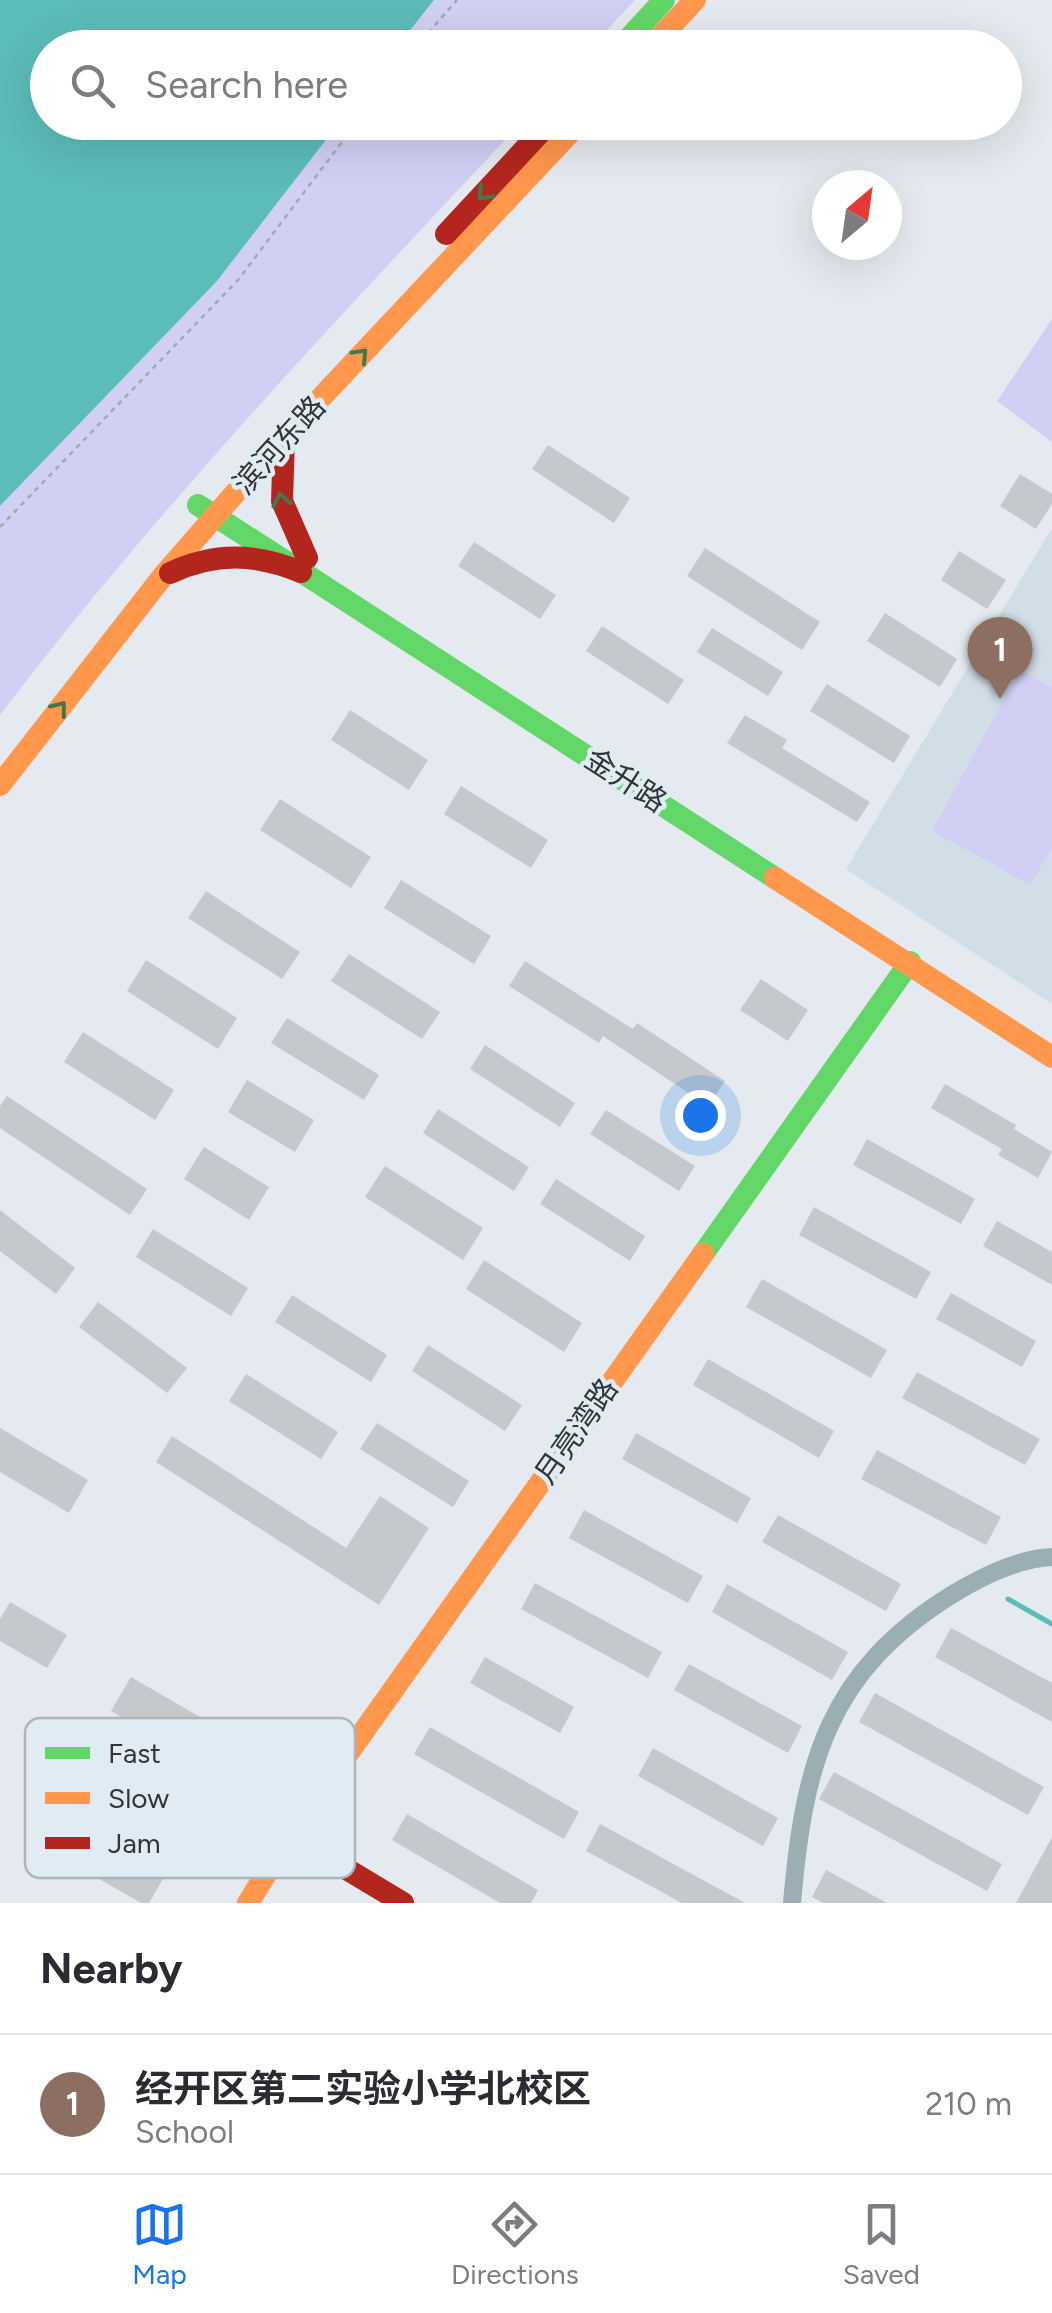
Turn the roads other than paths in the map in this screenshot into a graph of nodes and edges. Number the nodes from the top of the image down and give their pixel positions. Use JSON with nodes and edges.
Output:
{"nodes":[{"id":1,"x":664,"y":0,"type":"edge"},
{"id":2,"x":695,"y":0,"type":"edge"},
{"id":3,"x":636,"y":30,"type":"edge"},
{"id":4,"x":667,"y":30,"type":"edge"},
{"id":5,"x":534,"y":140,"type":"edge"},
{"id":6,"x":563,"y":140,"type":"edge"},
{"id":7,"x":284,"y":437,"type":"junction"},
{"id":8,"x":213,"y":503,"type":"junction"},
{"id":9,"x":304,"y":565,"type":"junction"},
{"id":10,"x":163,"y":576,"type":"junction"},
{"id":11,"x":0,"y":751,"type":"edge"},
{"id":12,"x":0,"y":785,"type":"edge"},
{"id":13,"x":910,"y":962,"type":"junction"},
{"id":14,"x":1052,"y":1038,"type":"edge"},
{"id":15,"x":1052,"y":1057,"type":"edge"},
{"id":16,"x":1052,"y":1556,"type":"edge"},
{"id":17,"x":355,"y":1743,"type":"edge"},
{"id":18,"x":355,"y":1874,"type":"edge"},
{"id":19,"x":263,"y":1878,"type":"edge"},
{"id":20,"x":248,"y":1903,"type":"edge"},
{"id":21,"x":403,"y":1903,"type":"edge"},
{"id":22,"x":792,"y":1903,"type":"edge"}],
"edges":[{"from":1,"to":3,"type":"main road"},
{"from":2,"to":4,"type":"main road"},
{"from":5,"to":8,"type":"main road","name":"滨河东路","one_way":true},
{"from":7,"to":6,"type":"main road","name":"滨河东路","one_way":true},
{"from":7,"to":8,"type":"main road","name":"滨河东路"},
{"from":9,"to":7,"type":"main road","one_way":true},
{"from":8,"to":9,"type":"main road","name":"金升路"},
{"from":8,"to":10,"type":"main road","name":"滨河东路"},
{"from":8,"to":11,"type":"main road","name":"滨河东路"},
{"from":9,"to":10,"type":"main road"},
{"from":9,"to":13,"type":"main road","name":"金升路"},
{"from":9,"to":14,"type":"main road","name":"金升路"},
{"from":12,"to":10,"type":"main road","name":"滨河东路","one_way":true},
{"from":13,"to":15,"type":"main road","name":"金升路"},
{"from":13,"to":17,"type":"main road","name":"月亮湾路"},
{"from":16,"to":22,"type":"street"},
{"from":18,"to":21,"type":"main road"},
{"from":19,"to":20,"type":"main road","name":"月亮湾路"}]}
